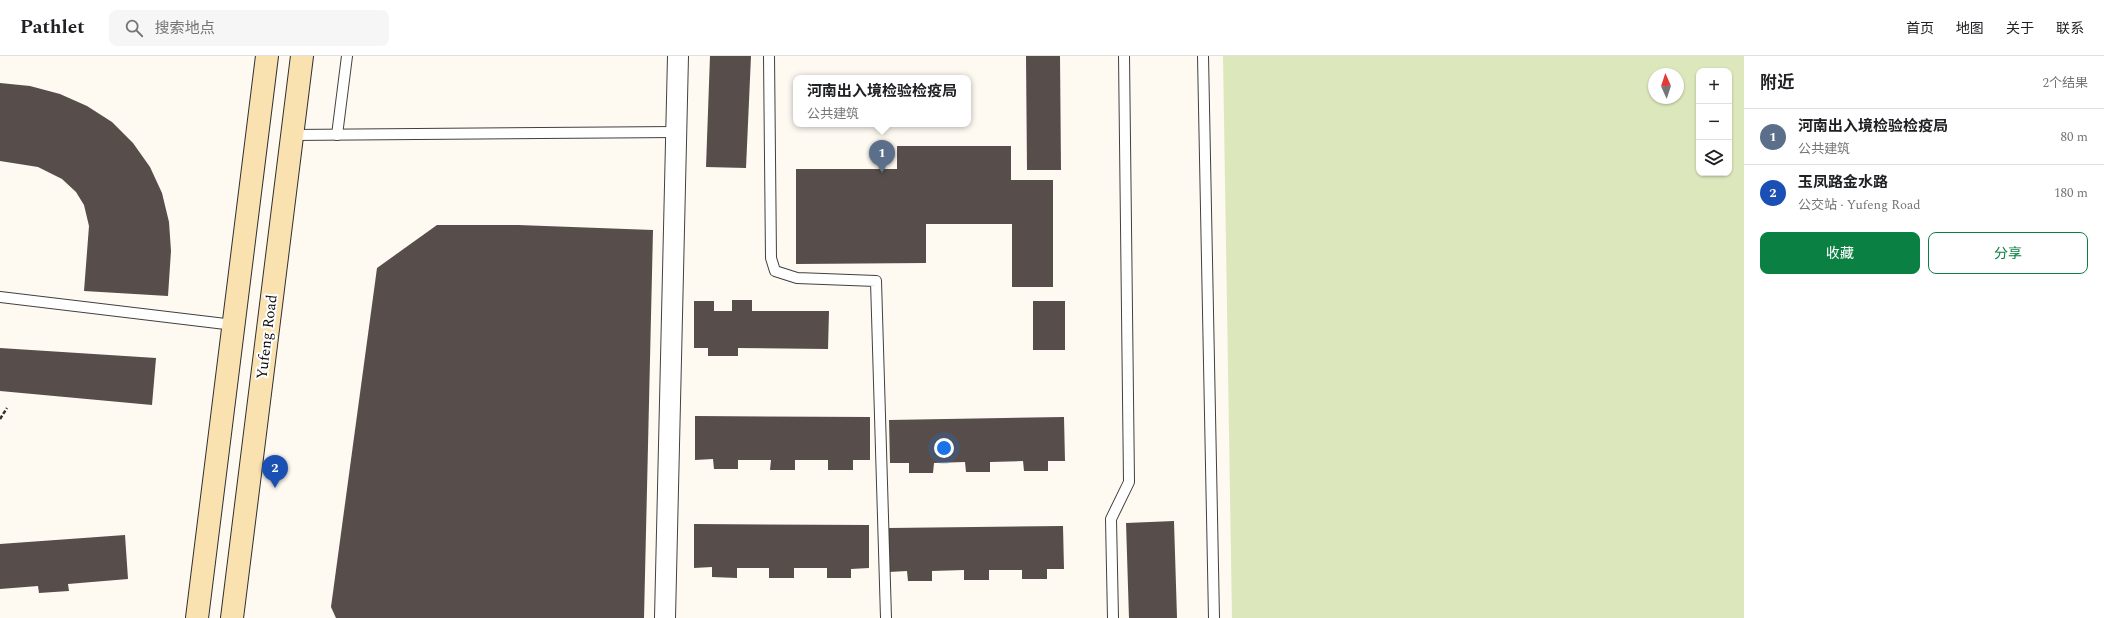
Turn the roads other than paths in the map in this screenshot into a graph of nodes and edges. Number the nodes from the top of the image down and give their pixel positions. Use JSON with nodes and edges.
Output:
{"nodes":[{"id":1,"x":267,"y":56,"type":"edge"},
{"id":2,"x":302,"y":56,"type":"edge"},
{"id":3,"x":347,"y":56,"type":"edge"},
{"id":4,"x":678,"y":56,"type":"edge"},
{"id":5,"x":769,"y":56,"type":"edge"},
{"id":6,"x":1124,"y":56,"type":"edge"},
{"id":7,"x":1203,"y":56,"type":"edge"},
{"id":8,"x":677,"y":132,"type":"junction"},
{"id":9,"x":337,"y":135,"type":"junction"},
{"id":10,"x":292,"y":136,"type":"junction"},
{"id":11,"x":0,"y":297,"type":"edge"},
{"id":12,"x":234,"y":326,"type":"junction"},
{"id":13,"x":197,"y":618,"type":"edge"},
{"id":14,"x":232,"y":618,"type":"edge"},
{"id":15,"x":665,"y":618,"type":"edge"},
{"id":16,"x":886,"y":618,"type":"edge"},
{"id":17,"x":1114,"y":618,"type":"edge"},
{"id":18,"x":1214,"y":618,"type":"edge"}],
"edges":[{"from":1,"to":12,"type":"street"},
{"from":2,"to":10,"type":"street","name":"Yufeng Road"},
{"from":3,"to":9,"type":"lane"},
{"from":4,"to":8,"type":"street"},
{"from":5,"to":16,"type":"lane"},
{"from":6,"to":17,"type":"lane"},
{"from":7,"to":18,"type":"lane"},
{"from":8,"to":9,"type":"lane"},
{"from":8,"to":15,"type":"street"},
{"from":9,"to":10,"type":"lane"},
{"from":10,"to":14,"type":"street","name":"Yufeng Road"},
{"from":11,"to":12,"type":"lane"},
{"from":12,"to":13,"type":"street"}]}
